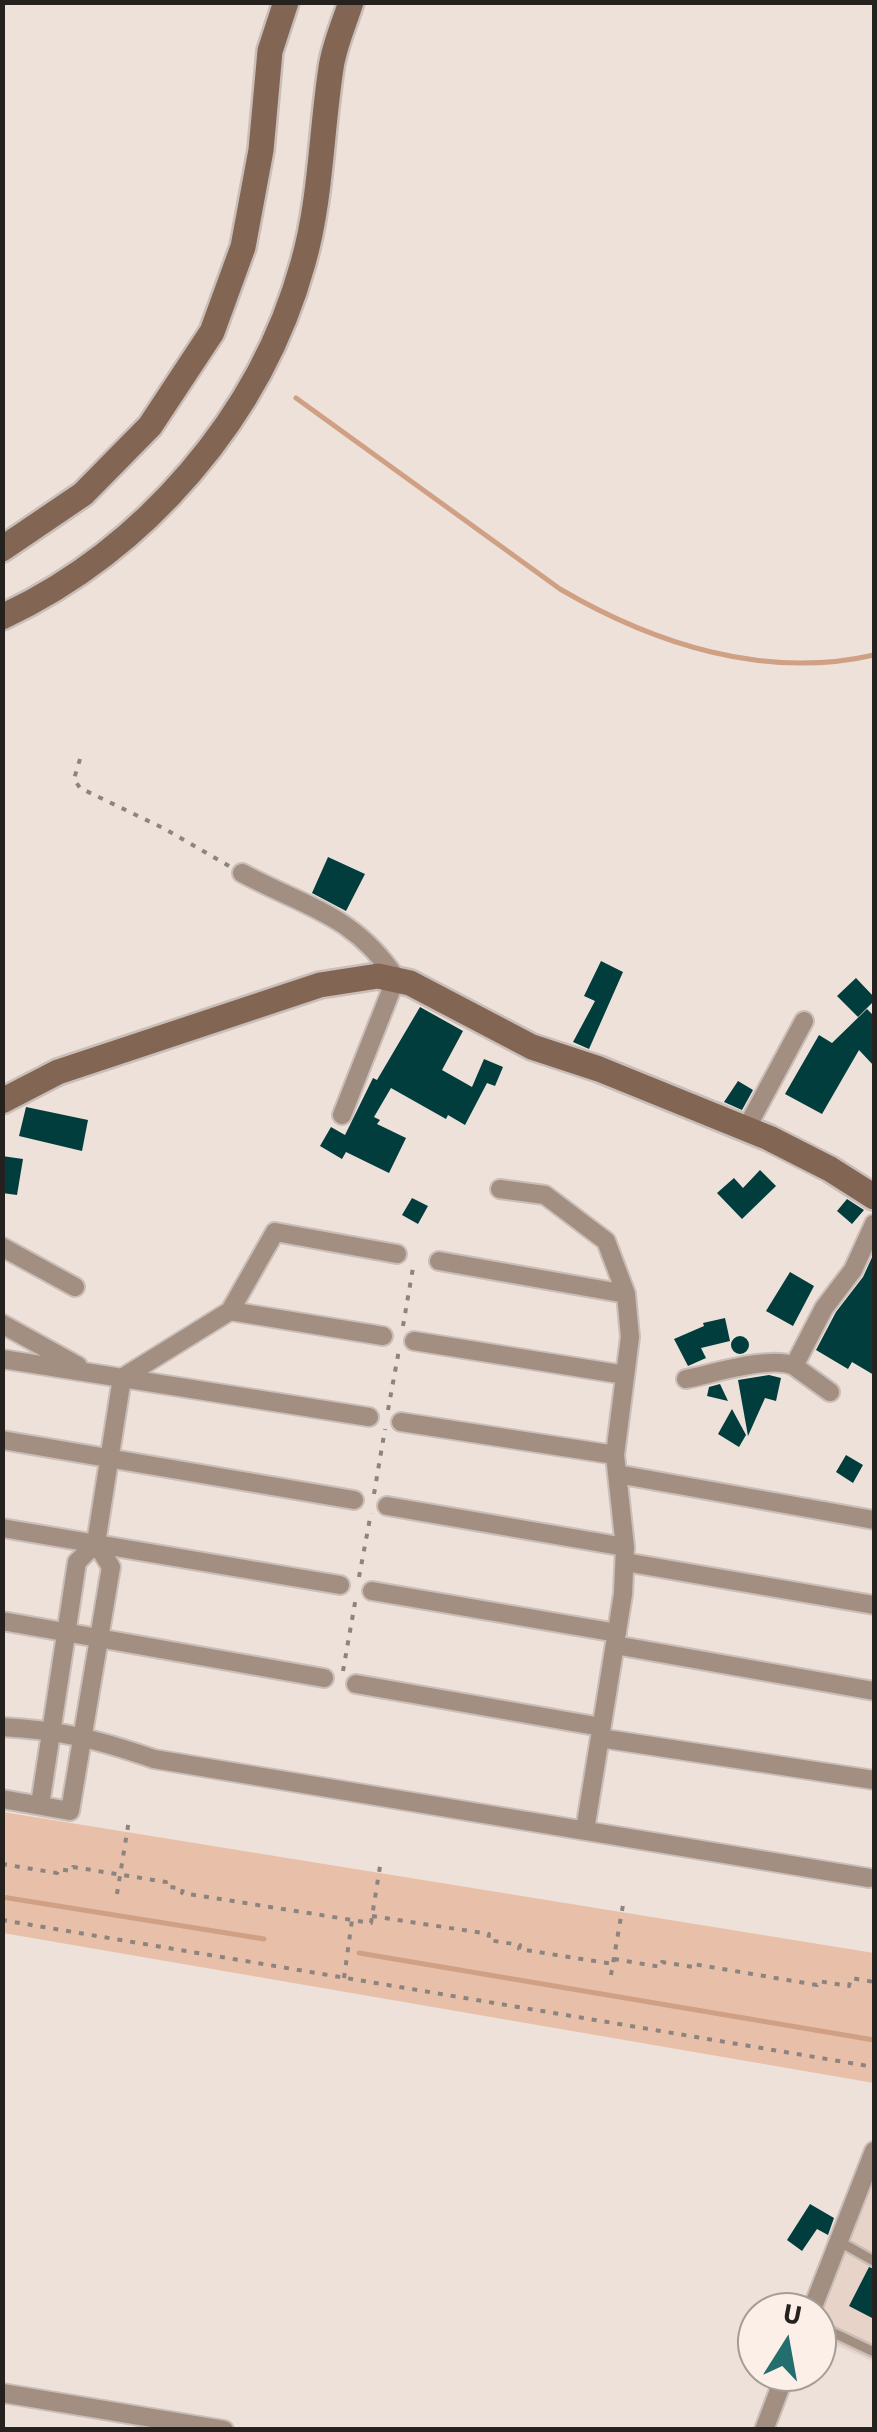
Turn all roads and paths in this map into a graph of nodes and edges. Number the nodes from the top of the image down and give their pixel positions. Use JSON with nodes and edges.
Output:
{"nodes":[{"id":1,"x":286,"y":2,"type":"edge"},
{"id":2,"x":351,"y":2,"type":"edge"},
{"id":3,"x":2,"y":549,"type":"edge"},
{"id":4,"x":2,"y":617,"type":"edge"},
{"id":5,"x":80,"y":760,"type":"dead end"},
{"id":6,"x":242,"y":873,"type":"joint"},
{"id":7,"x":396,"y":978,"type":"junction"},
{"id":8,"x":804,"y":1021,"type":"dead end"},
{"id":9,"x":2,"y":1101,"type":"edge"},
{"id":10,"x":342,"y":1115,"type":"dead end"},
{"id":11,"x":746,"y":1129,"type":"junction"},
{"id":12,"x":500,"y":1189,"type":"dead end"},
{"id":13,"x":874,"y":1197,"type":"edge"},
{"id":14,"x":874,"y":1224,"type":"edge"},
{"id":15,"x":2,"y":1247,"type":"edge"},
{"id":16,"x":397,"y":1254,"type":"dead end"},
{"id":17,"x":439,"y":1261,"type":"joint"},
{"id":18,"x":74,"y":1288,"type":"dead end"},
{"id":19,"x":626,"y":1294,"type":"junction"},
{"id":20,"x":230,"y":1311,"type":"junction"},
{"id":21,"x":2,"y":1324,"type":"edge"},
{"id":22,"x":383,"y":1336,"type":"dead end"},
{"id":23,"x":414,"y":1340,"type":"dead end"},
{"id":24,"x":2,"y":1359,"type":"edge"},
{"id":25,"x":794,"y":1366,"type":"junction"},
{"id":26,"x":92,"y":1373,"type":"junction"},
{"id":27,"x":626,"y":1374,"type":"junction"},
{"id":28,"x":122,"y":1378,"type":"junction"},
{"id":29,"x":686,"y":1379,"type":"dead end"},
{"id":30,"x":830,"y":1392,"type":"dead end"},
{"id":31,"x":369,"y":1417,"type":"dead end"},
{"id":32,"x":401,"y":1422,"type":"dead end"},
{"id":33,"x":2,"y":1440,"type":"edge"},
{"id":34,"x":110,"y":1458,"type":"junction"},
{"id":35,"x":616,"y":1465,"type":"junction"},
{"id":36,"x":354,"y":1500,"type":"dead end"},
{"id":37,"x":387,"y":1506,"type":"dead end"},
{"id":38,"x":874,"y":1520,"type":"edge"},
{"id":39,"x":2,"y":1528,"type":"edge"},
{"id":40,"x":96,"y":1543,"type":"junction"},
{"id":41,"x":625,"y":1554,"type":"junction"},
{"id":42,"x":340,"y":1586,"type":"dead end"},
{"id":43,"x":372,"y":1591,"type":"dead end"},
{"id":44,"x":874,"y":1605,"type":"edge"},
{"id":45,"x":2,"y":1622,"type":"edge"},
{"id":46,"x":66,"y":1632,"type":"junction"},
{"id":47,"x":99,"y":1638,"type":"junction"},
{"id":48,"x":616,"y":1639,"type":"junction"},
{"id":49,"x":340,"y":1681,"type":"junction"},
{"id":50,"x":874,"y":1691,"type":"edge"},
{"id":51,"x":2,"y":1727,"type":"edge"},
{"id":52,"x":52,"y":1729,"type":"junction"},
{"id":53,"x":601,"y":1732,"type":"junction"},
{"id":54,"x":83,"y":1735,"type":"junction"},
{"id":55,"x":874,"y":1780,"type":"edge"},
{"id":56,"x":2,"y":1799,"type":"edge"},
{"id":57,"x":40,"y":1806,"type":"junction"},
{"id":58,"x":129,"y":1820,"type":"dead end"},
{"id":59,"x":585,"y":1830,"type":"junction"},
{"id":60,"x":382,"y":1860,"type":"dead end"},
{"id":61,"x":2,"y":1864,"type":"edge"},
{"id":62,"x":120,"y":1875,"type":"junction"},
{"id":63,"x":870,"y":1878,"type":"dead end"},
{"id":64,"x":117,"y":1894,"type":"dead end"},
{"id":65,"x":624,"y":1898,"type":"dead end"},
{"id":66,"x":372,"y":1916,"type":"junction"},
{"id":67,"x":2,"y":1920,"type":"edge"},
{"id":68,"x":352,"y":1920,"type":"junction"},
{"id":69,"x":613,"y":1962,"type":"junction"},
{"id":70,"x":611,"y":1975,"type":"dead end"},
{"id":71,"x":344,"y":1978,"type":"junction"},
{"id":72,"x":874,"y":1982,"type":"edge"},
{"id":73,"x":874,"y":2067,"type":"edge"},
{"id":74,"x":874,"y":2150,"type":"edge"},
{"id":75,"x":840,"y":2242,"type":"junction"},
{"id":76,"x":874,"y":2261,"type":"edge"},
{"id":77,"x":819,"y":2292,"type":"edge"},
{"id":78,"x":837,"y":2334,"type":"edge"},
{"id":79,"x":874,"y":2352,"type":"edge"},
{"id":80,"x":778,"y":2392,"type":"edge"},
{"id":81,"x":2,"y":2393,"type":"edge"},
{"id":82,"x":224,"y":2430,"type":"edge"},
{"id":83,"x":764,"y":2430,"type":"edge"}],
"edges":[{"from":1,"to":3,"type":"main road"},
{"from":2,"to":4,"type":"main road"},
{"from":5,"to":6,"type":"path"},
{"from":6,"to":7,"type":"street"},
{"from":7,"to":9,"type":"main road"},
{"from":7,"to":10,"type":"street"},
{"from":7,"to":11,"type":"main road"},
{"from":8,"to":11,"type":"street"},
{"from":11,"to":13,"type":"main road"},
{"from":12,"to":19,"type":"street"},
{"from":14,"to":25,"type":"street"},
{"from":15,"to":18,"type":"street"},
{"from":16,"to":20,"type":"street"},
{"from":17,"to":19,"type":"street"},
{"from":17,"to":49,"type":"path"},
{"from":19,"to":27,"type":"street"},
{"from":20,"to":22,"type":"street"},
{"from":20,"to":28,"type":"street"},
{"from":21,"to":26,"type":"street"},
{"from":23,"to":27,"type":"street"},
{"from":24,"to":26,"type":"street"},
{"from":25,"to":29,"type":"street"},
{"from":25,"to":30,"type":"street"},
{"from":26,"to":28,"type":"street"},
{"from":27,"to":35,"type":"street"},
{"from":28,"to":31,"type":"street"},
{"from":28,"to":34,"type":"street"},
{"from":32,"to":35,"type":"street"},
{"from":33,"to":34,"type":"street"},
{"from":34,"to":36,"type":"street"},
{"from":34,"to":40,"type":"street"},
{"from":35,"to":38,"type":"street"},
{"from":35,"to":41,"type":"street"},
{"from":37,"to":41,"type":"street"},
{"from":39,"to":40,"type":"street"},
{"from":40,"to":42,"type":"street"},
{"from":40,"to":46,"type":"street"},
{"from":40,"to":47,"type":"street"},
{"from":41,"to":44,"type":"street"},
{"from":41,"to":48,"type":"street"},
{"from":43,"to":48,"type":"street"},
{"from":45,"to":46,"type":"street"},
{"from":46,"to":47,"type":"street"},
{"from":46,"to":52,"type":"street"},
{"from":47,"to":49,"type":"street"},
{"from":47,"to":54,"type":"street"},
{"from":48,"to":50,"type":"street"},
{"from":48,"to":53,"type":"street"},
{"from":49,"to":53,"type":"street"},
{"from":51,"to":52,"type":"street"},
{"from":52,"to":54,"type":"street"},
{"from":52,"to":57,"type":"street"},
{"from":53,"to":55,"type":"street"},
{"from":53,"to":59,"type":"street"},
{"from":54,"to":57,"type":"street"},
{"from":54,"to":59,"type":"street"},
{"from":56,"to":57,"type":"street"},
{"from":58,"to":62,"type":"path"},
{"from":59,"to":63,"type":"street"},
{"from":60,"to":66,"type":"path"},
{"from":61,"to":62,"type":"path"},
{"from":62,"to":64,"type":"path"},
{"from":62,"to":68,"type":"path"},
{"from":65,"to":69,"type":"path"},
{"from":66,"to":68,"type":"path"},
{"from":66,"to":69,"type":"path"},
{"from":67,"to":71,"type":"path"},
{"from":68,"to":71,"type":"path"},
{"from":69,"to":70,"type":"path"},
{"from":69,"to":72,"type":"path"},
{"from":71,"to":73,"type":"path"},
{"from":74,"to":75,"type":"street"},
{"from":75,"to":76,"type":"lane"},
{"from":75,"to":77,"type":"street"},
{"from":78,"to":79,"type":"lane"},
{"from":80,"to":83,"type":"street"},
{"from":81,"to":82,"type":"street"}]}
